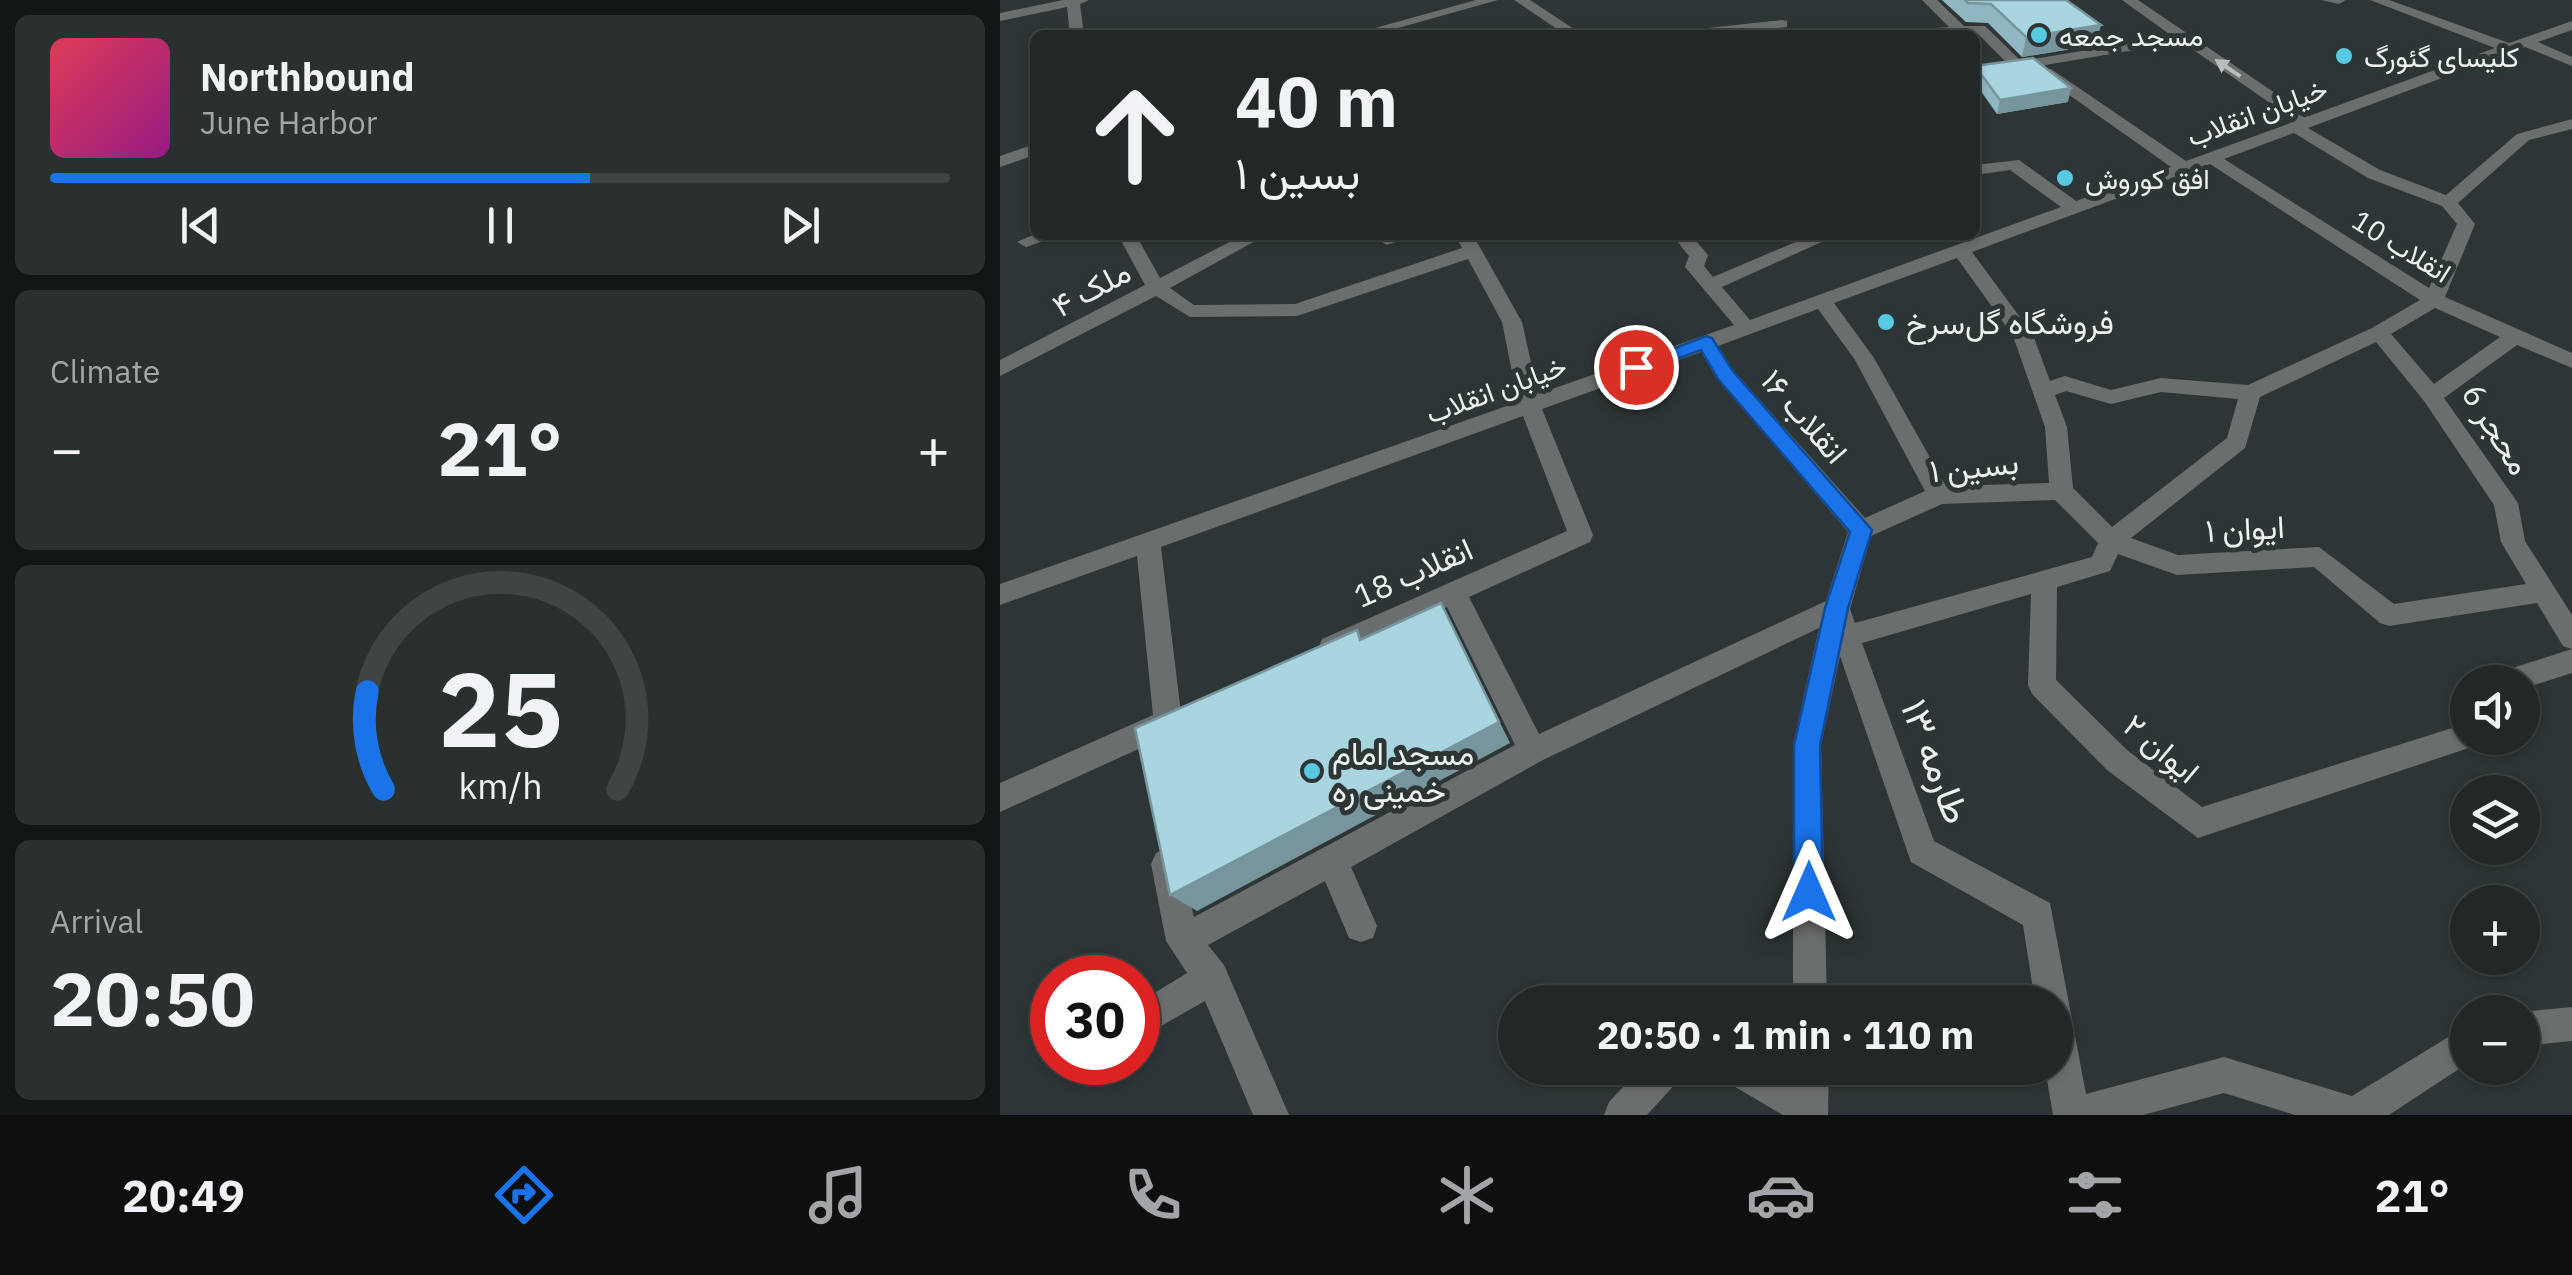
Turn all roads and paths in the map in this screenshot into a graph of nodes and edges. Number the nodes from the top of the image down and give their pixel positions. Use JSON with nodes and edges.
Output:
{"nodes":[{"id":1,"x":1491,"y":0,"type":"edge"},
{"id":2,"x":1521,"y":0,"type":"edge"},
{"id":3,"x":1928,"y":0,"type":"edge"},
{"id":4,"x":2129,"y":0,"type":"edge"},
{"id":5,"x":2328,"y":0,"type":"edge"},
{"id":6,"x":2339,"y":0,"type":"edge"},
{"id":7,"x":2377,"y":0,"type":"edge"},
{"id":8,"x":1077,"y":1,"type":"edge"},
{"id":9,"x":1000,"y":17,"type":"edge"},
{"id":10,"x":1782,"y":24,"type":"edge"},
{"id":11,"x":2572,"y":24,"type":"edge"},
{"id":12,"x":1076,"y":30,"type":"edge"},
{"id":13,"x":1377,"y":30,"type":"edge"},
{"id":14,"x":1568,"y":30,"type":"edge"},
{"id":15,"x":1726,"y":30,"type":"edge"},
{"id":16,"x":1960,"y":30,"type":"edge"},
{"id":17,"x":1970,"y":30,"type":"edge"},
{"id":18,"x":2182,"y":38,"type":"junction"},
{"id":19,"x":2517,"y":45,"type":"junction"},
{"id":20,"x":2572,"y":62,"type":"edge"},
{"id":21,"x":2026,"y":65,"type":"junction"},
{"id":22,"x":1980,"y":72,"type":"edge"},
{"id":23,"x":2572,"y":124,"type":"edge"},
{"id":24,"x":2302,"y":125,"type":"junction"},
{"id":25,"x":1030,"y":151,"type":"edge"},
{"id":26,"x":2212,"y":158,"type":"junction"},
{"id":27,"x":1000,"y":162,"type":"edge"},
{"id":28,"x":2184,"y":168,"type":"junction"},
{"id":29,"x":1980,"y":169,"type":"edge"},
{"id":30,"x":2448,"y":202,"type":"junction"},
{"id":31,"x":2074,"y":208,"type":"junction"},
{"id":32,"x":1980,"y":239,"type":"edge"},
{"id":33,"x":1033,"y":240,"type":"edge"},
{"id":34,"x":1130,"y":240,"type":"edge"},
{"id":35,"x":1247,"y":240,"type":"edge"},
{"id":36,"x":1686,"y":240,"type":"edge"},
{"id":37,"x":1816,"y":240,"type":"edge"},
{"id":38,"x":1026,"y":242,"type":"dead end"},
{"id":39,"x":1970,"y":242,"type":"edge"},
{"id":40,"x":1468,"y":243,"type":"edge"},
{"id":41,"x":1710,"y":285,"type":"junction"},
{"id":42,"x":1156,"y":287,"type":"junction"},
{"id":43,"x":2434,"y":300,"type":"junction"},
{"id":44,"x":1822,"y":301,"type":"junction"},
{"id":45,"x":1746,"y":327,"type":"junction"},
{"id":46,"x":2379,"y":333,"type":"junction"},
{"id":47,"x":2513,"y":338,"type":"junction"},
{"id":48,"x":1706,"y":342,"type":"junction"},
{"id":49,"x":2569,"y":359,"type":"edge"},
{"id":50,"x":1000,"y":369,"type":"edge"},
{"id":51,"x":2043,"y":390,"type":"junction"},
{"id":52,"x":2250,"y":393,"type":"junction"},
{"id":53,"x":2432,"y":396,"type":"junction"},
{"id":54,"x":1530,"y":406,"type":"junction"},
{"id":55,"x":2061,"y":491,"type":"junction"},
{"id":56,"x":1938,"y":496,"type":"junction"},
{"id":57,"x":1861,"y":530,"type":"junction"},
{"id":58,"x":2111,"y":541,"type":"junction"},
{"id":59,"x":1148,"y":544,"type":"junction"},
{"id":60,"x":2044,"y":580,"type":"junction"},
{"id":61,"x":1453,"y":592,"type":"junction"},
{"id":62,"x":2544,"y":592,"type":"junction"},
{"id":63,"x":1000,"y":594,"type":"edge"},
{"id":64,"x":1841,"y":622,"type":"junction"},
{"id":65,"x":2572,"y":638,"type":"edge"},
{"id":66,"x":1310,"y":657,"type":"edge"},
{"id":67,"x":2572,"y":661,"type":"edge"},
{"id":68,"x":2540,"y":671,"type":"edge"},
{"id":69,"x":1203,"y":706,"type":"edge"},
{"id":70,"x":1168,"y":722,"type":"junction"},
{"id":71,"x":1139,"y":736,"type":"junction"},
{"id":72,"x":2450,"y":742,"type":"edge"},
{"id":73,"x":1533,"y":751,"type":"junction"},
{"id":74,"x":1147,"y":773,"type":"edge"},
{"id":75,"x":1000,"y":798,"type":"edge"},
{"id":76,"x":1159,"y":829,"type":"edge"},
{"id":77,"x":1332,"y":860,"type":"junction"},
{"id":78,"x":1362,"y":926,"type":"dead end"},
{"id":79,"x":1184,"y":941,"type":"junction"},
{"id":80,"x":1212,"y":977,"type":"junction"},
{"id":81,"x":1810,"y":985,"type":"edge"},
{"id":82,"x":2049,"y":985,"type":"edge"},
{"id":83,"x":1160,"y":1009,"type":"edge"},
{"id":84,"x":2572,"y":1024,"type":"edge"},
{"id":85,"x":2540,"y":1027,"type":"edge"},
{"id":86,"x":2450,"y":1054,"type":"edge"},
{"id":87,"x":1649,"y":1085,"type":"edge"},
{"id":88,"x":1765,"y":1085,"type":"edge"},
{"id":89,"x":1810,"y":1085,"type":"edge"},
{"id":90,"x":2067,"y":1085,"type":"edge"},
{"id":91,"x":1810,"y":1113,"type":"edge"},
{"id":92,"x":1271,"y":1115,"type":"edge"},
{"id":93,"x":1622,"y":1115,"type":"edge"},
{"id":94,"x":2073,"y":1115,"type":"edge"},
{"id":95,"x":2355,"y":1115,"type":"edge"}],
"edges":[{"from":1,"to":13,"type":"street"},
{"from":2,"to":14,"type":"street"},
{"from":3,"to":16,"type":"street"},
{"from":4,"to":18,"type":"street"},
{"from":5,"to":6,"type":"street"},
{"from":7,"to":19,"type":"street"},
{"from":8,"to":9,"type":"street"},
{"from":8,"to":12,"type":"street"},
{"from":10,"to":15,"type":"street"},
{"from":11,"to":19,"type":"street","name":"خیابان انقلاب"},
{"from":17,"to":21,"type":"street"},
{"from":18,"to":21,"type":"street"},
{"from":24,"to":18,"type":"street","one_way":true},
{"from":19,"to":20,"type":"street"},
{"from":19,"to":24,"type":"street","name":"خیابان انقلاب"},
{"from":21,"to":22,"type":"street"},
{"from":21,"to":28,"type":"street"},
{"from":23,"to":30,"type":"street"},
{"from":24,"to":26,"type":"street","name":"خیابان انقلاب"},
{"from":24,"to":30,"type":"street"},
{"from":25,"to":27,"type":"street"},
{"from":26,"to":28,"type":"street","name":"خیابان انقلاب"},
{"from":26,"to":43,"type":"street","name":"انقلاب 10"},
{"from":28,"to":31,"type":"street","name":"خیابان انقلاب"},
{"from":29,"to":31,"type":"street"},
{"from":30,"to":43,"type":"street"},
{"from":31,"to":32,"type":"street","name":"خیابان انقلاب"},
{"from":33,"to":38,"type":"street"},
{"from":34,"to":42,"type":"street"},
{"from":35,"to":42,"type":"street","name":"ملک ۴"},
{"from":36,"to":41,"type":"street"},
{"from":37,"to":41,"type":"street"},
{"from":39,"to":44,"type":"street","name":"خیابان انقلاب"},
{"from":39,"to":51,"type":"street"},
{"from":40,"to":42,"type":"street"},
{"from":40,"to":54,"type":"street"},
{"from":41,"to":45,"type":"street"},
{"from":42,"to":50,"type":"street","name":"ملک ۴"},
{"from":43,"to":46,"type":"street"},
{"from":43,"to":47,"type":"street","name":"انقلاب 10"},
{"from":44,"to":45,"type":"street","name":"خیابان انقلاب"},
{"from":44,"to":56,"type":"street"},
{"from":45,"to":48,"type":"street","name":"خیابان انقلاب"},
{"from":46,"to":52,"type":"street"},
{"from":46,"to":53,"type":"street"},
{"from":47,"to":49,"type":"street","name":"انقلاب 10"},
{"from":47,"to":53,"type":"street","name":"محجر 6"},
{"from":48,"to":54,"type":"street","name":"خیابان انقلاب"},
{"from":48,"to":57,"type":"street","name":"انقلاب ۱۶"},
{"from":51,"to":52,"type":"street"},
{"from":51,"to":55,"type":"street"},
{"from":52,"to":58,"type":"street"},
{"from":53,"to":62,"type":"street","name":"محجر 6"},
{"from":54,"to":59,"type":"street","name":"خیابان انقلاب"},
{"from":54,"to":61,"type":"street","name":"انقلاب 18"},
{"from":55,"to":56,"type":"street","name":"بسین ۱"},
{"from":55,"to":58,"type":"street"},
{"from":56,"to":57,"type":"street","name":"بسین ۱"},
{"from":57,"to":64,"type":"street"},
{"from":58,"to":60,"type":"street"},
{"from":58,"to":62,"type":"street","name":"ایوان ۱"},
{"from":59,"to":63,"type":"street","name":"خیابان انقلاب"},
{"from":59,"to":70,"type":"street"},
{"from":60,"to":64,"type":"street"},
{"from":60,"to":72,"type":"street","name":"ایوان ۲"},
{"from":61,"to":66,"type":"street","name":"انقلاب 18"},
{"from":61,"to":73,"type":"street"},
{"from":62,"to":65,"type":"street","name":"محجر 6"},
{"from":64,"to":73,"type":"street"},
{"from":64,"to":81,"type":"street"},
{"from":64,"to":82,"type":"street","name":"طارمه ۱۳"},
{"from":67,"to":68,"type":"street"},
{"from":69,"to":70,"type":"street"},
{"from":70,"to":71,"type":"street"},
{"from":71,"to":74,"type":"street"},
{"from":71,"to":75,"type":"street"},
{"from":73,"to":77,"type":"street"},
{"from":76,"to":79,"type":"street"},
{"from":77,"to":78,"type":"street"},
{"from":77,"to":79,"type":"street"},
{"from":79,"to":80,"type":"street"},
{"from":80,"to":83,"type":"street"},
{"from":80,"to":92,"type":"street"},
{"from":84,"to":85,"type":"street"},
{"from":86,"to":95,"type":"street"},
{"from":87,"to":93,"type":"street"},
{"from":88,"to":91,"type":"street"},
{"from":89,"to":91,"type":"street"},
{"from":90,"to":94,"type":"street"},
{"from":94,"to":95,"type":"street"}]}
